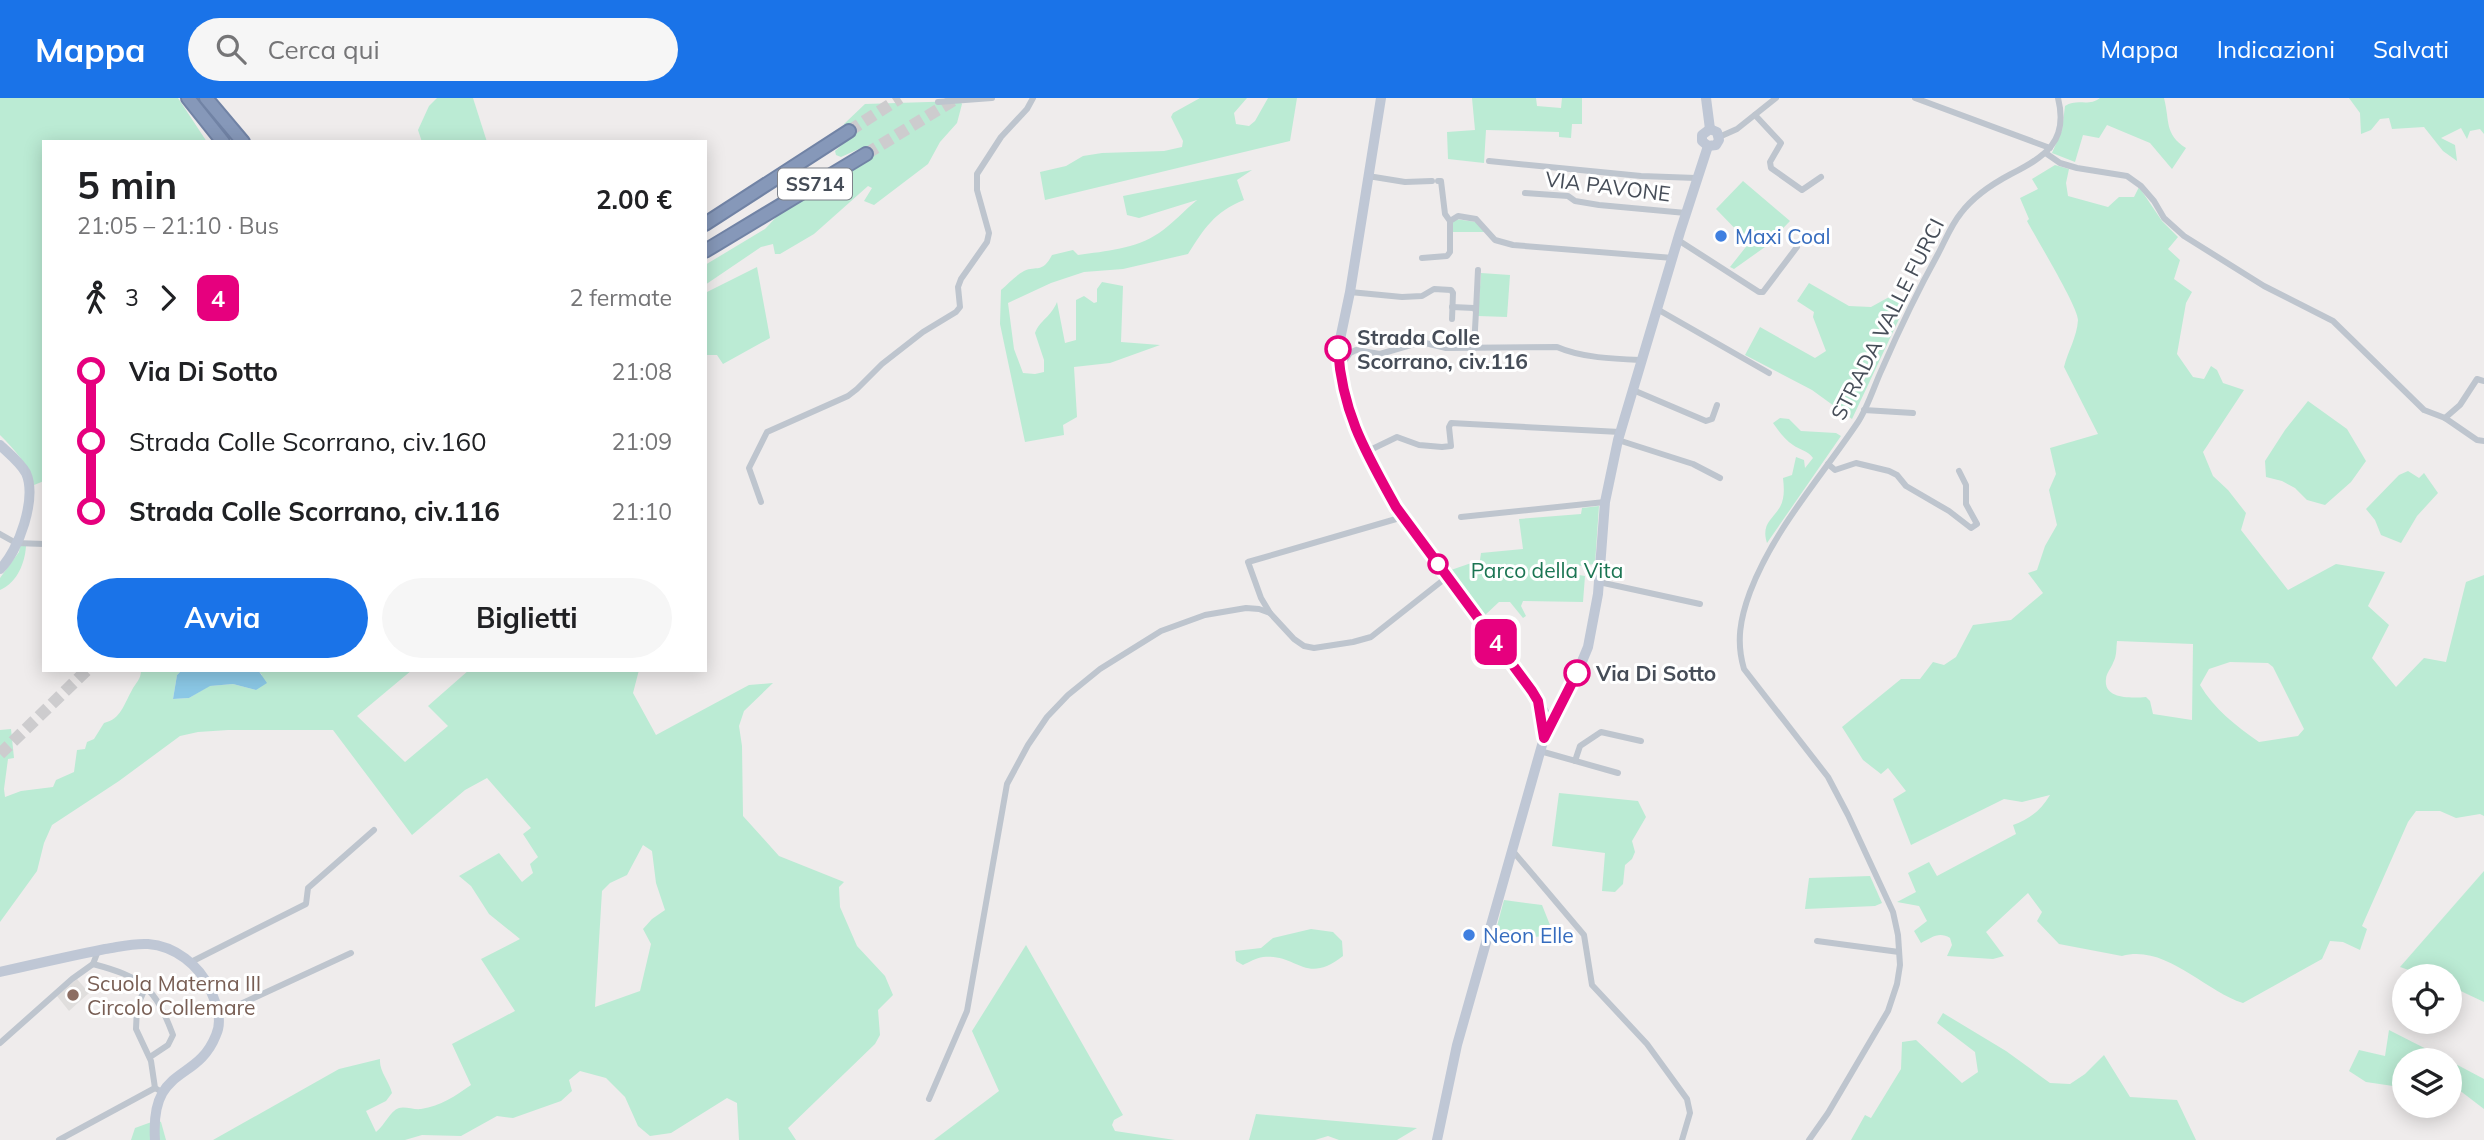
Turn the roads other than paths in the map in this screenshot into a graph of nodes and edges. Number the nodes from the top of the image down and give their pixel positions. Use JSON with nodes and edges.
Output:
{"nodes":[{"id":1,"x":186,"y":98,"type":"edge"},
{"id":2,"x":199,"y":98,"type":"edge"},
{"id":3,"x":206,"y":98,"type":"edge"},
{"id":4,"x":992,"y":98,"type":"edge"},
{"id":5,"x":1033,"y":98,"type":"edge"},
{"id":6,"x":1381,"y":98,"type":"edge"},
{"id":7,"x":1706,"y":98,"type":"edge"},
{"id":8,"x":1776,"y":98,"type":"edge"},
{"id":9,"x":1915,"y":98,"type":"edge"},
{"id":10,"x":2058,"y":98,"type":"edge"},
{"id":11,"x":938,"y":102,"type":"dead end"},
{"id":12,"x":1755,"y":115,"type":"junction"},
{"id":13,"x":1710,"y":129,"type":"junction"},
{"id":14,"x":849,"y":131,"type":"tunnel mouth"},
{"id":15,"x":1719,"y":137,"type":"junction"},
{"id":16,"x":211,"y":140,"type":"edge"},
{"id":17,"x":221,"y":140,"type":"edge"},
{"id":18,"x":229,"y":140,"type":"edge"},
{"id":19,"x":241,"y":140,"type":"edge"},
{"id":20,"x":1708,"y":146,"type":"junction"},
{"id":21,"x":2049,"y":151,"type":"junction"},
{"id":22,"x":866,"y":154,"type":"tunnel mouth"},
{"id":23,"x":1489,"y":161,"type":"dead end"},
{"id":24,"x":1368,"y":176,"type":"junction"},
{"id":25,"x":1821,"y":177,"type":"dead end"},
{"id":26,"x":1696,"y":178,"type":"junction"},
{"id":27,"x":775,"y":179,"type":"junction"},
{"id":28,"x":1525,"y":193,"type":"dead end"},
{"id":29,"x":1686,"y":213,"type":"junction"},
{"id":30,"x":764,"y":214,"type":"junction"},
{"id":31,"x":707,"y":215,"type":"edge"},
{"id":32,"x":1450,"y":221,"type":"junction"},
{"id":33,"x":707,"y":223,"type":"edge"},
{"id":34,"x":1678,"y":240,"type":"junction"},
{"id":35,"x":707,"y":244,"type":"edge"},
{"id":36,"x":1797,"y":247,"type":"dead end"},
{"id":37,"x":707,"y":250,"type":"edge"},
{"id":38,"x":1422,"y":258,"type":"dead end"},
{"id":39,"x":1672,"y":258,"type":"junction"},
{"id":40,"x":1478,"y":270,"type":"dead end"},
{"id":41,"x":1350,"y":292,"type":"junction"},
{"id":42,"x":1452,"y":307,"type":"junction"},
{"id":43,"x":1657,"y":309,"type":"junction"},
{"id":44,"x":1476,"y":311,"type":"junction"},
{"id":45,"x":1452,"y":319,"type":"dead end"},
{"id":46,"x":1474,"y":348,"type":"junction"},
{"id":47,"x":1642,"y":360,"type":"junction"},
{"id":48,"x":1339,"y":369,"type":"junction"},
{"id":49,"x":1769,"y":373,"type":"dead end"},
{"id":50,"x":2484,"y":381,"type":"edge"},
{"id":51,"x":1633,"y":390,"type":"junction"},
{"id":52,"x":1717,"y":405,"type":"dead end"},
{"id":53,"x":1864,"y":410,"type":"junction"},
{"id":54,"x":1913,"y":413,"type":"dead end"},
{"id":55,"x":2445,"y":418,"type":"junction"},
{"id":56,"x":1619,"y":436,"type":"junction"},
{"id":57,"x":2484,"y":441,"type":"edge"},
{"id":58,"x":0,"y":445,"type":"edge"},
{"id":59,"x":1366,"y":452,"type":"junction"},
{"id":60,"x":1828,"y":464,"type":"junction"},
{"id":61,"x":1959,"y":471,"type":"dead end"},
{"id":62,"x":1720,"y":478,"type":"dead end"},
{"id":63,"x":761,"y":502,"type":"dead end"},
{"id":64,"x":1605,"y":502,"type":"junction"},
{"id":65,"x":1403,"y":517,"type":"junction"},
{"id":66,"x":1461,"y":517,"type":"dead end"},
{"id":67,"x":0,"y":534,"type":"edge"},
{"id":68,"x":16,"y":543,"type":"junction"},
{"id":69,"x":42,"y":544,"type":"edge"},
{"id":70,"x":0,"y":569,"type":"edge"},
{"id":71,"x":1447,"y":577,"type":"junction"},
{"id":72,"x":1599,"y":582,"type":"junction"},
{"id":73,"x":1700,"y":604,"type":"dead end"},
{"id":74,"x":1270,"y":613,"type":"junction"},
{"id":75,"x":1538,"y":701,"type":"junction"},
{"id":76,"x":1551,"y":724,"type":"junction"},
{"id":77,"x":1544,"y":738,"type":"junction"},
{"id":78,"x":1641,"y":741,"type":"dead end"},
{"id":79,"x":1541,"y":751,"type":"junction"},
{"id":80,"x":1575,"y":761,"type":"junction"},
{"id":81,"x":1618,"y":773,"type":"dead end"},
{"id":82,"x":374,"y":830,"type":"dead end"},
{"id":83,"x":1512,"y":850,"type":"junction"},
{"id":84,"x":1817,"y":942,"type":"dead end"},
{"id":85,"x":98,"y":951,"type":"junction"},
{"id":86,"x":1899,"y":952,"type":"junction"},
{"id":87,"x":351,"y":953,"type":"dead end"},
{"id":88,"x":191,"y":962,"type":"junction"},
{"id":89,"x":93,"y":964,"type":"junction"},
{"id":90,"x":0,"y":972,"type":"edge"},
{"id":91,"x":146,"y":986,"type":"junction"},
{"id":92,"x":219,"y":1014,"type":"junction"},
{"id":93,"x":0,"y":1043,"type":"edge"},
{"id":94,"x":150,"y":1057,"type":"junction"},
{"id":95,"x":159,"y":1090,"type":"junction"},
{"id":96,"x":929,"y":1099,"type":"dead end"},
{"id":97,"x":59,"y":1140,"type":"edge"},
{"id":98,"x":155,"y":1140,"type":"edge"},
{"id":99,"x":1437,"y":1140,"type":"edge"},
{"id":100,"x":1682,"y":1140,"type":"edge"},
{"id":101,"x":1809,"y":1140,"type":"edge"}],
"edges":[{"from":1,"to":16,"type":"highway"},
{"from":1,"to":17,"type":"highway"},
{"from":2,"to":18,"type":"highway"},
{"from":3,"to":19,"type":"highway"},
{"from":4,"to":11,"type":"street"},
{"from":5,"to":63,"type":"street"},
{"from":6,"to":24,"type":"street"},
{"from":7,"to":13,"type":"street"},
{"from":8,"to":12,"type":"street"},
{"from":9,"to":21,"type":"street"},
{"from":10,"to":21,"type":"street"},
{"from":12,"to":15,"type":"street"},
{"from":12,"to":25,"type":"street"},
{"from":13,"to":15,"type":"street"},
{"from":13,"to":20,"type":"street"},
{"from":14,"to":27,"type":"highway","number":"SS714"},
{"from":15,"to":20,"type":"street"},
{"from":20,"to":26,"type":"street"},
{"from":21,"to":53,"type":"street","name":"STRADA VALLE FURCI"},
{"from":21,"to":55,"type":"street"},
{"from":22,"to":30,"type":"highway","number":"SS714"},
{"from":23,"to":26,"type":"street"},
{"from":24,"to":32,"type":"street"},
{"from":24,"to":41,"type":"street"},
{"from":26,"to":29,"type":"street"},
{"from":27,"to":31,"type":"highway"},
{"from":27,"to":33,"type":"highway","number":"SS714"},
{"from":28,"to":29,"type":"street","name":"VIA PAVONE"},
{"from":29,"to":34,"type":"street"},
{"from":30,"to":35,"type":"highway","number":"SS714"},
{"from":30,"to":37,"type":"highway"},
{"from":32,"to":38,"type":"street"},
{"from":32,"to":39,"type":"street"},
{"from":34,"to":36,"type":"street"},
{"from":34,"to":39,"type":"street"},
{"from":39,"to":43,"type":"street"},
{"from":40,"to":44,"type":"street"},
{"from":41,"to":42,"type":"street"},
{"from":41,"to":48,"type":"street"},
{"from":42,"to":44,"type":"street"},
{"from":42,"to":45,"type":"street"},
{"from":43,"to":47,"type":"street"},
{"from":43,"to":49,"type":"street"},
{"from":44,"to":46,"type":"street"},
{"from":46,"to":47,"type":"street"},
{"from":46,"to":48,"type":"street"},
{"from":47,"to":51,"type":"street"},
{"from":48,"to":59,"type":"street"},
{"from":50,"to":55,"type":"street"},
{"from":51,"to":52,"type":"street"},
{"from":51,"to":56,"type":"street"},
{"from":53,"to":54,"type":"street"},
{"from":53,"to":60,"type":"street","name":"STRADA VALLE FURCI"},
{"from":55,"to":57,"type":"street"},
{"from":56,"to":59,"type":"street"},
{"from":56,"to":62,"type":"street"},
{"from":56,"to":64,"type":"street"},
{"from":58,"to":68,"type":"street"},
{"from":59,"to":65,"type":"street"},
{"from":60,"to":61,"type":"street"},
{"from":60,"to":86,"type":"street","name":"STRADA VALLE FURCI"},
{"from":64,"to":66,"type":"street"},
{"from":64,"to":72,"type":"street"},
{"from":65,"to":71,"type":"street"},
{"from":65,"to":74,"type":"street"},
{"from":67,"to":68,"type":"street"},
{"from":68,"to":69,"type":"street"},
{"from":68,"to":70,"type":"street"},
{"from":71,"to":74,"type":"street"},
{"from":71,"to":75,"type":"street"},
{"from":72,"to":73,"type":"street"},
{"from":72,"to":76,"type":"street"},
{"from":74,"to":96,"type":"street"},
{"from":75,"to":76,"type":"street"},
{"from":75,"to":77,"type":"street"},
{"from":76,"to":77,"type":"street"},
{"from":77,"to":79,"type":"street"},
{"from":78,"to":80,"type":"street"},
{"from":79,"to":80,"type":"street"},
{"from":79,"to":83,"type":"street"},
{"from":80,"to":81,"type":"street"},
{"from":82,"to":88,"type":"street"},
{"from":83,"to":99,"type":"street"},
{"from":83,"to":100,"type":"street"},
{"from":84,"to":86,"type":"street"},
{"from":85,"to":88,"type":"street"},
{"from":85,"to":89,"type":"street"},
{"from":85,"to":90,"type":"street"},
{"from":86,"to":101,"type":"street","name":"STRADA VALLE FURCI"},
{"from":87,"to":92,"type":"street"},
{"from":88,"to":92,"type":"street"},
{"from":89,"to":91,"type":"street"},
{"from":89,"to":93,"type":"street"},
{"from":91,"to":94,"type":"street"},
{"from":91,"to":94,"type":"street"},
{"from":92,"to":95,"type":"street"},
{"from":94,"to":95,"type":"street"},
{"from":95,"to":97,"type":"street"},
{"from":95,"to":98,"type":"street"}]}
